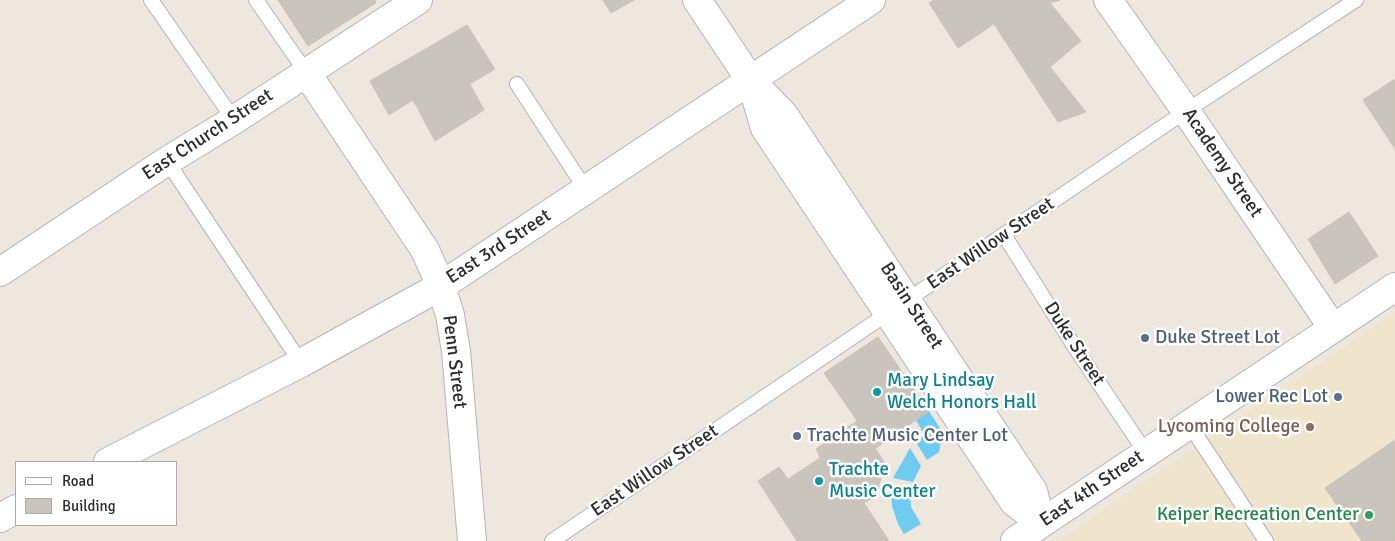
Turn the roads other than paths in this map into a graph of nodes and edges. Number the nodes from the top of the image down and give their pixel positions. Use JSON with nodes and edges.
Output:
{"nodes":[{"id":1,"x":151,"y":0,"type":"edge"},
{"id":2,"x":256,"y":0,"type":"edge"},
{"id":3,"x":698,"y":0,"type":"edge"},
{"id":4,"x":871,"y":0,"type":"edge"},
{"id":5,"x":1108,"y":0,"type":"edge"},
{"id":6,"x":1356,"y":0,"type":"edge"},
{"id":7,"x":412,"y":2,"type":"edge"},
{"id":8,"x":306,"y":72,"type":"junction"},
{"id":9,"x":751,"y":81,"type":"junction"},
{"id":10,"x":516,"y":84,"type":"dead end"},
{"id":11,"x":1186,"y":111,"type":"junction"},
{"id":12,"x":234,"y":120,"type":"junction"},
{"id":13,"x":167,"y":161,"type":"junction"},
{"id":14,"x":586,"y":190,"type":"junction"},
{"id":15,"x":1004,"y":235,"type":"junction"},
{"id":16,"x":0,"y":272,"type":"edge"},
{"id":17,"x":441,"y":286,"type":"junction"},
{"id":18,"x":1395,"y":287,"type":"edge"},
{"id":19,"x":898,"y":307,"type":"junction"},
{"id":20,"x":1333,"y":328,"type":"junction"},
{"id":21,"x":300,"y":363,"type":"junction"},
{"id":22,"x":1189,"y":424,"type":"junction"},
{"id":23,"x":1146,"y":453,"type":"junction"},
{"id":24,"x":110,"y":461,"type":"edge"},
{"id":25,"x":15,"y":510,"type":"edge"},
{"id":26,"x":0,"y":518,"type":"edge"},
{"id":27,"x":1046,"y":532,"type":"edge"},
{"id":28,"x":472,"y":541,"type":"edge"},
{"id":29,"x":552,"y":541,"type":"edge"},
{"id":30,"x":1015,"y":541,"type":"edge"},
{"id":31,"x":1266,"y":541,"type":"edge"}],
"edges":[{"from":1,"to":12,"type":"lane"},
{"from":2,"to":8,"type":"lane"},
{"from":3,"to":9,"type":"street","name":"Basin Street"},
{"from":4,"to":9,"type":"street","name":"East 3rd Street"},
{"from":5,"to":11,"type":"street","name":"Academy Street"},
{"from":6,"to":11,"type":"lane","name":"East Willow Street"},
{"from":7,"to":8,"type":"street","name":"East Church Street"},
{"from":8,"to":12,"type":"street","name":"East Church Street"},
{"from":8,"to":17,"type":"street","name":"Penn Street"},
{"from":9,"to":14,"type":"street","name":"East 3rd Street"},
{"from":9,"to":19,"type":"street","name":"Basin Street"},
{"from":10,"to":14,"type":"lane"},
{"from":11,"to":15,"type":"lane","name":"East Willow Street"},
{"from":11,"to":20,"type":"street","name":"Academy Street"},
{"from":12,"to":13,"type":"street","name":"East Church Street"},
{"from":13,"to":16,"type":"street","name":"East Church Street"},
{"from":13,"to":21,"type":"lane"},
{"from":14,"to":17,"type":"street","name":"East 3rd Street"},
{"from":15,"to":19,"type":"lane","name":"East Willow Street"},
{"from":15,"to":23,"type":"lane","name":"Duke Street"},
{"from":17,"to":21,"type":"street","name":"East 3rd Street"},
{"from":17,"to":28,"type":"street","name":"Penn Street"},
{"from":18,"to":20,"type":"street","name":"East 4th Street"},
{"from":19,"to":27,"type":"street","name":"Basin Street"},
{"from":19,"to":29,"type":"lane","name":"East Willow Street"},
{"from":20,"to":22,"type":"street","name":"East 4th Street"},
{"from":21,"to":24,"type":"street","name":"East 3rd Street"},
{"from":22,"to":23,"type":"street","name":"East 4th Street"},
{"from":22,"to":31,"type":"lane"},
{"from":23,"to":27,"type":"street","name":"East 4th Street"},
{"from":25,"to":26,"type":"street"},
{"from":27,"to":30,"type":"street","name":"East 4th Street"}]}
